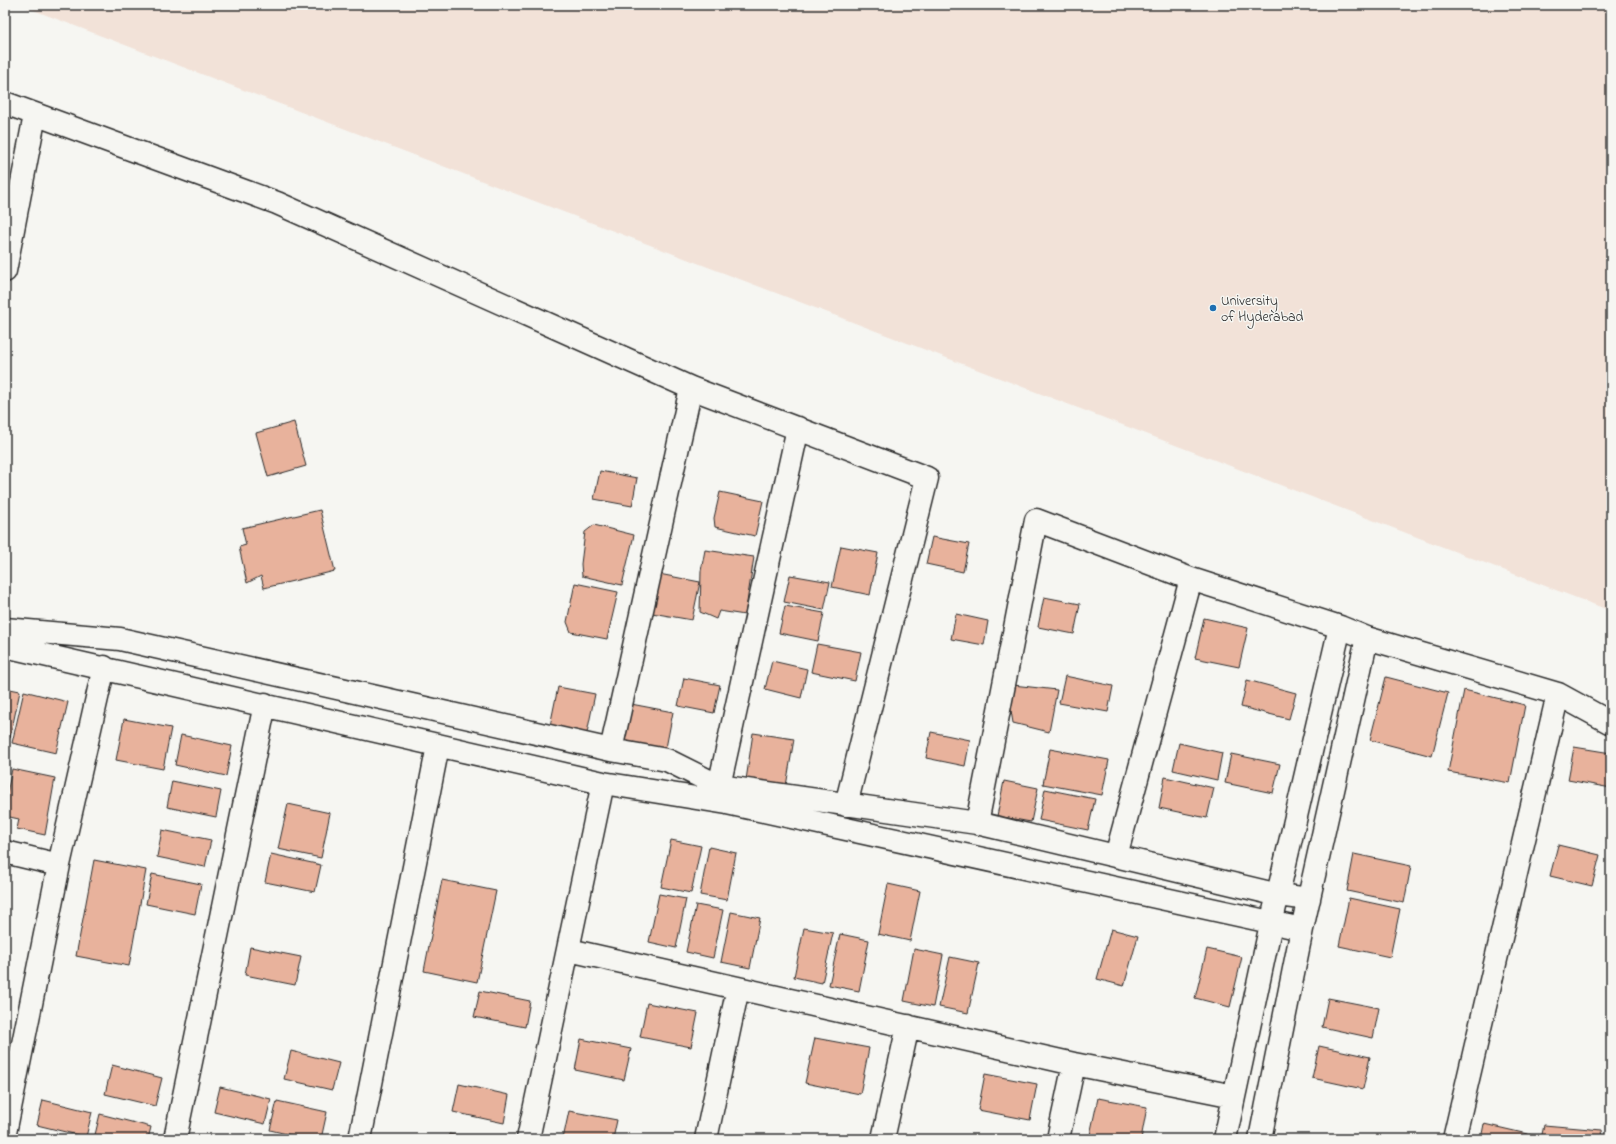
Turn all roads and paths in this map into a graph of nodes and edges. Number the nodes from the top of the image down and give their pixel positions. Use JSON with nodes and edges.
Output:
{"nodes":[{"id":1,"x":5,"y":103,"type":"edge"},
{"id":2,"x":35,"y":115,"type":"junction"},
{"id":3,"x":5,"y":271,"type":"edge"},
{"id":4,"x":691,"y":388,"type":"junction"},
{"id":5,"x":798,"y":428,"type":"junction"},
{"id":6,"x":1191,"y":579,"type":"junction"},
{"id":7,"x":1340,"y":627,"type":"junction"},
{"id":8,"x":5,"y":630,"type":"edge"},
{"id":9,"x":1367,"y":638,"type":"junction"},
{"id":10,"x":5,"y":646,"type":"edge"},
{"id":11,"x":104,"y":667,"type":"junction"},
{"id":12,"x":1558,"y":694,"type":"junction"},
{"id":13,"x":265,"y":704,"type":"junction"},
{"id":14,"x":1611,"y":723,"type":"edge"},
{"id":15,"x":438,"y":746,"type":"junction"},
{"id":16,"x":611,"y":750,"type":"junction"},
{"id":17,"x":667,"y":760,"type":"junction"},
{"id":18,"x":603,"y":783,"type":"junction"},
{"id":19,"x":719,"y":786,"type":"junction"},
{"id":20,"x":660,"y":792,"type":"junction"},
{"id":21,"x":846,"y":805,"type":"junction"},
{"id":22,"x":977,"y":823,"type":"junction"},
{"id":23,"x":5,"y":852,"type":"edge"},
{"id":24,"x":1116,"y":856,"type":"junction"},
{"id":25,"x":59,"y":865,"type":"junction"},
{"id":26,"x":1279,"y":895,"type":"junction"},
{"id":27,"x":1309,"y":899,"type":"junction"},
{"id":28,"x":1271,"y":924,"type":"junction"},
{"id":29,"x":1302,"y":929,"type":"junction"},
{"id":30,"x":569,"y":950,"type":"junction"},
{"id":31,"x":738,"y":988,"type":"junction"},
{"id":32,"x":908,"y":1026,"type":"junction"},
{"id":33,"x":1074,"y":1064,"type":"junction"},
{"id":34,"x":1234,"y":1096,"type":"junction"},
{"id":35,"x":5,"y":1133,"type":"edge"},
{"id":36,"x":175,"y":1139,"type":"edge"},
{"id":37,"x":360,"y":1139,"type":"edge"},
{"id":38,"x":528,"y":1139,"type":"edge"},
{"id":39,"x":706,"y":1139,"type":"edge"},
{"id":40,"x":883,"y":1139,"type":"edge"},
{"id":41,"x":1058,"y":1139,"type":"edge"},
{"id":42,"x":1225,"y":1139,"type":"edge"},
{"id":43,"x":1260,"y":1139,"type":"edge"},
{"id":44,"x":1454,"y":1139,"type":"edge"}],
"edges":[{"from":1,"to":2,"type":"street"},
{"from":2,"to":3,"type":"street"},
{"from":2,"to":4,"type":"street"},
{"from":4,"to":5,"type":"street"},
{"from":4,"to":16,"type":"street"},
{"from":5,"to":19,"type":"street"},
{"from":5,"to":21,"type":"street"},
{"from":6,"to":7,"type":"street"},
{"from":6,"to":22,"type":"street"},
{"from":6,"to":24,"type":"street"},
{"from":7,"to":9,"type":"street"},
{"from":7,"to":26,"type":"street"},
{"from":8,"to":16,"type":"street"},
{"from":9,"to":12,"type":"street"},
{"from":9,"to":27,"type":"street"},
{"from":10,"to":11,"type":"street"},
{"from":11,"to":13,"type":"street"},
{"from":11,"to":25,"type":"street"},
{"from":12,"to":14,"type":"street"},
{"from":12,"to":44,"type":"street"},
{"from":13,"to":15,"type":"street"},
{"from":13,"to":36,"type":"street"},
{"from":15,"to":18,"type":"street"},
{"from":15,"to":37,"type":"street"},
{"from":16,"to":17,"type":"street"},
{"from":17,"to":19,"type":"street"},
{"from":17,"to":20,"type":"street"},
{"from":18,"to":20,"type":"street"},
{"from":18,"to":30,"type":"street"},
{"from":19,"to":21,"type":"street"},
{"from":20,"to":28,"type":"street"},
{"from":21,"to":22,"type":"street"},
{"from":22,"to":24,"type":"street"},
{"from":23,"to":25,"type":"street"},
{"from":24,"to":26,"type":"street"},
{"from":25,"to":35,"type":"street"},
{"from":26,"to":27,"type":"street"},
{"from":26,"to":28,"type":"street"},
{"from":27,"to":29,"type":"street"},
{"from":28,"to":29,"type":"street"},
{"from":28,"to":34,"type":"street"},
{"from":29,"to":43,"type":"street"},
{"from":30,"to":31,"type":"street"},
{"from":30,"to":38,"type":"street"},
{"from":31,"to":32,"type":"street"},
{"from":31,"to":39,"type":"street"},
{"from":32,"to":33,"type":"street"},
{"from":32,"to":40,"type":"street"},
{"from":33,"to":34,"type":"street"},
{"from":33,"to":41,"type":"street"},
{"from":34,"to":42,"type":"street"}]}
